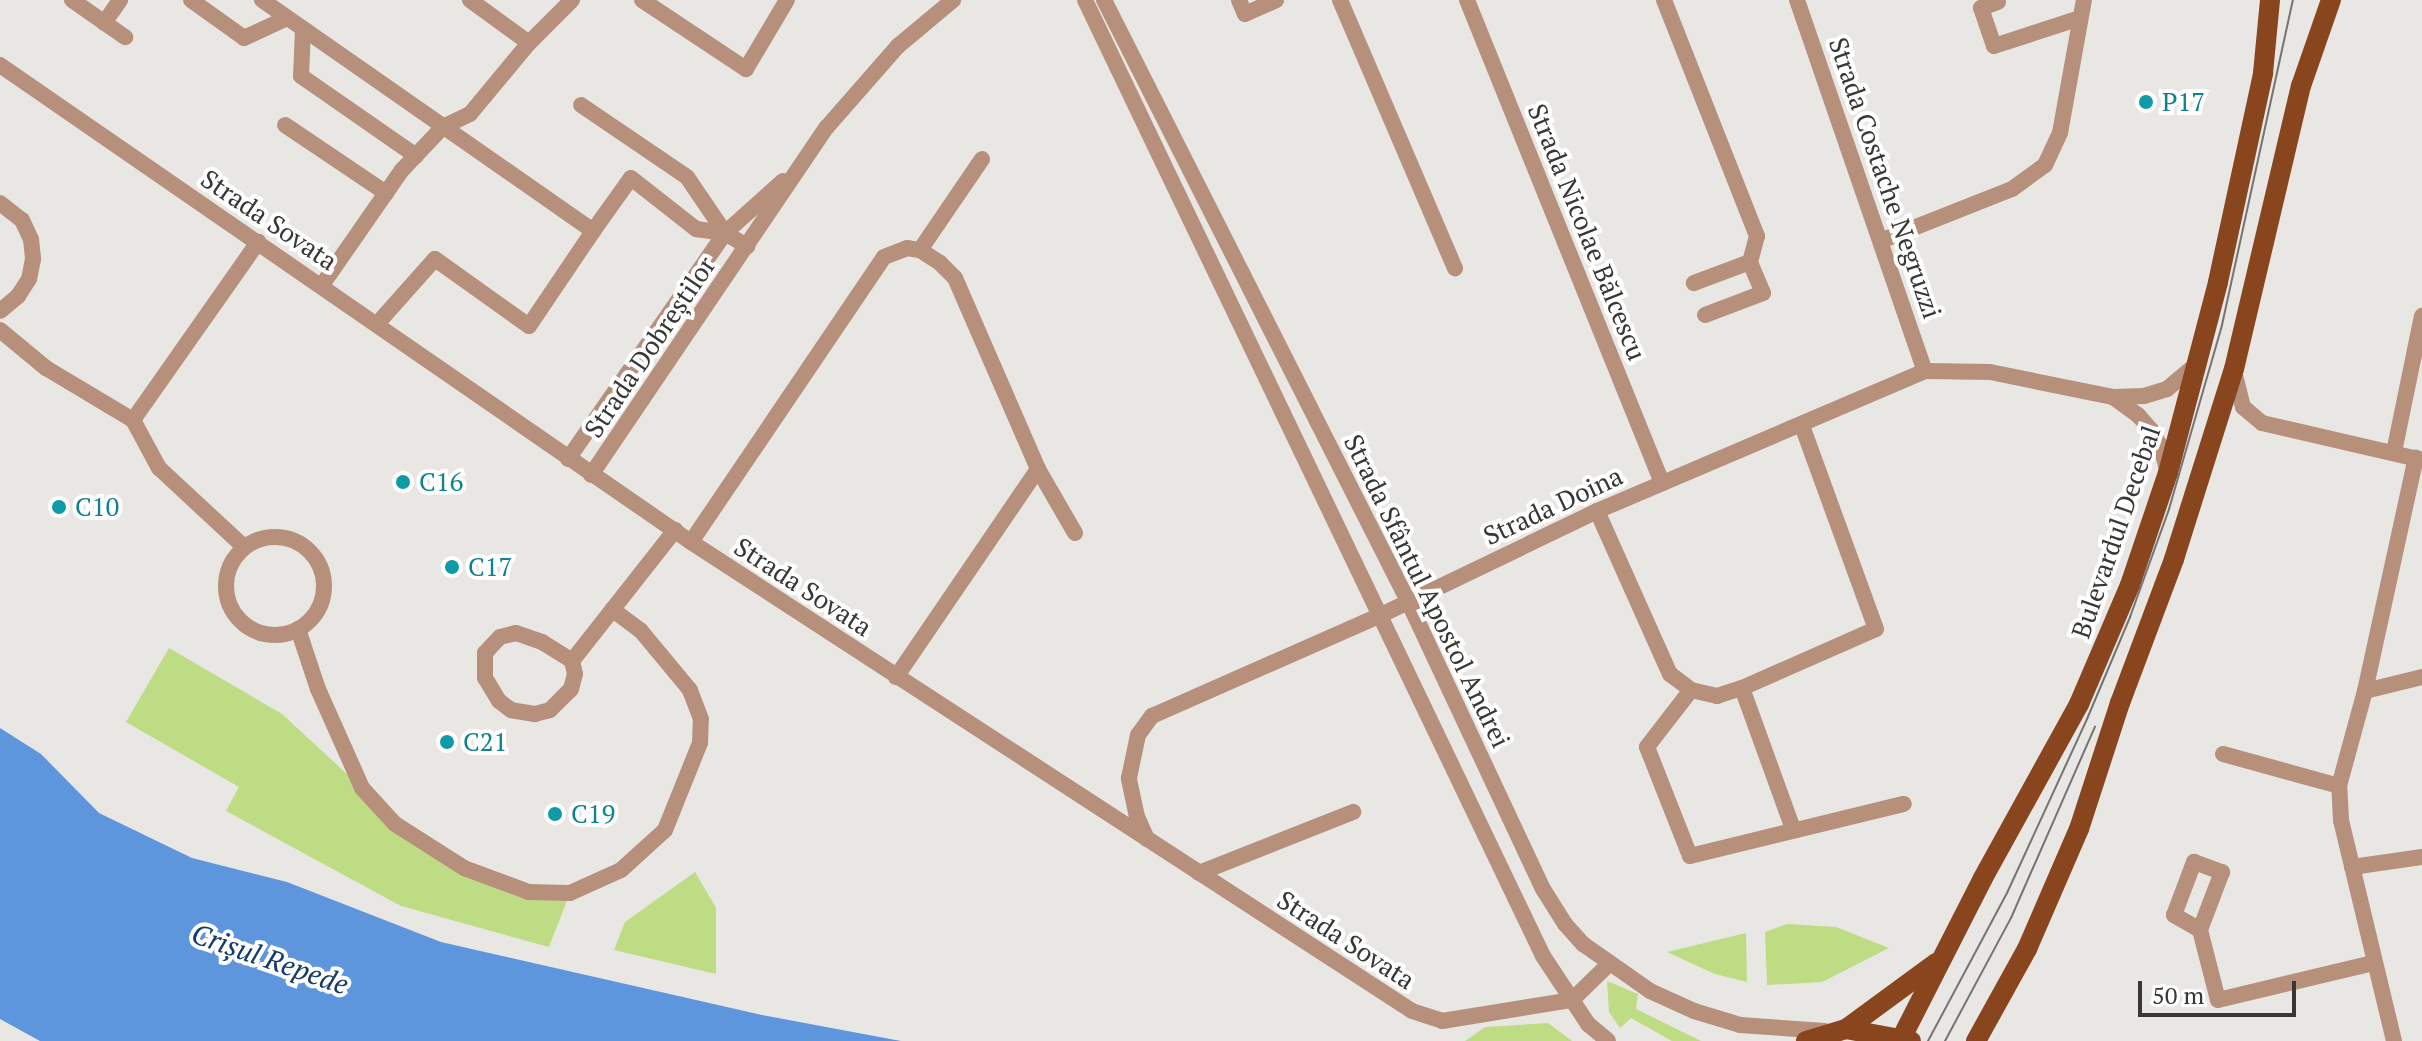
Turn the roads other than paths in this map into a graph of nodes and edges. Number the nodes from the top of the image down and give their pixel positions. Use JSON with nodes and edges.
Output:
{"nodes":[{"id":1,"x":72,"y":0,"type":"edge"},
{"id":2,"x":120,"y":0,"type":"edge"},
{"id":3,"x":191,"y":0,"type":"edge"},
{"id":4,"x":262,"y":0,"type":"edge"},
{"id":5,"x":470,"y":0,"type":"edge"},
{"id":6,"x":572,"y":0,"type":"edge"},
{"id":7,"x":642,"y":0,"type":"edge"},
{"id":8,"x":787,"y":0,"type":"edge"},
{"id":9,"x":953,"y":0,"type":"edge"},
{"id":10,"x":1085,"y":0,"type":"edge"},
{"id":11,"x":1104,"y":0,"type":"edge"},
{"id":12,"x":1239,"y":0,"type":"edge"},
{"id":13,"x":1276,"y":0,"type":"edge"},
{"id":14,"x":1340,"y":0,"type":"edge"},
{"id":15,"x":1467,"y":0,"type":"edge"},
{"id":16,"x":1664,"y":0,"type":"edge"},
{"id":17,"x":1797,"y":0,"type":"edge"},
{"id":18,"x":2084,"y":0,"type":"edge"},
{"id":19,"x":2270,"y":0,"type":"edge"},
{"id":20,"x":2331,"y":0,"type":"edge"},
{"id":21,"x":2001,"y":1,"type":"edge"},
{"id":22,"x":287,"y":18,"type":"junction"},
{"id":23,"x":2080,"y":18,"type":"junction"},
{"id":24,"x":104,"y":23,"type":"junction"},
{"id":25,"x":303,"y":29,"type":"junction"},
{"id":26,"x":125,"y":37,"type":"dead end"},
{"id":27,"x":529,"y":43,"type":"junction"},
{"id":28,"x":0,"y":65,"type":"edge"},
{"id":29,"x":581,"y":105,"type":"dead end"},
{"id":30,"x":285,"y":125,"type":"dead end"},
{"id":31,"x":443,"y":127,"type":"junction"},
{"id":32,"x":416,"y":156,"type":"junction"},
{"id":33,"x":982,"y":159,"type":"dead end"},
{"id":34,"x":802,"y":164,"type":"junction"},
{"id":35,"x":386,"y":193,"type":"junction"},
{"id":36,"x":0,"y":203,"type":"edge"},
{"id":37,"x":593,"y":231,"type":"junction"},
{"id":38,"x":725,"y":233,"type":"junction"},
{"id":39,"x":1883,"y":240,"type":"junction"},
{"id":40,"x":258,"y":242,"type":"junction"},
{"id":41,"x":747,"y":246,"type":"junction"},
{"id":42,"x":920,"y":250,"type":"junction"},
{"id":43,"x":1750,"y":262,"type":"junction"},
{"id":44,"x":1455,"y":268,"type":"dead end"},
{"id":45,"x":1694,"y":283,"type":"dead end"},
{"id":46,"x":322,"y":285,"type":"junction"},
{"id":47,"x":0,"y":311,"type":"edge"},
{"id":48,"x":1705,"y":315,"type":"dead end"},
{"id":49,"x":2422,"y":316,"type":"edge"},
{"id":50,"x":377,"y":324,"type":"junction"},
{"id":51,"x":0,"y":330,"type":"edge"},
{"id":52,"x":2197,"y":364,"type":"junction"},
{"id":53,"x":2234,"y":369,"type":"junction"},
{"id":54,"x":1925,"y":371,"type":"junction"},
{"id":55,"x":2113,"y":397,"type":"junction"},
{"id":56,"x":133,"y":420,"type":"junction"},
{"id":57,"x":1802,"y":426,"type":"junction"},
{"id":58,"x":2394,"y":452,"type":"junction"},
{"id":59,"x":568,"y":459,"type":"junction"},
{"id":60,"x":2419,"y":459,"type":"edge"},
{"id":61,"x":1038,"y":469,"type":"junction"},
{"id":62,"x":2168,"y":473,"type":"junction"},
{"id":63,"x":591,"y":475,"type":"junction"},
{"id":64,"x":1662,"y":483,"type":"junction"},
{"id":65,"x":1597,"y":511,"type":"junction"},
{"id":66,"x":675,"y":530,"type":"junction"},
{"id":67,"x":1075,"y":533,"type":"dead end"},
{"id":68,"x":691,"y":542,"type":"junction"},
{"id":69,"x":244,"y":547,"type":"junction"},
{"id":70,"x":1408,"y":601,"type":"junction"},
{"id":71,"x":612,"y":609,"type":"junction"},
{"id":72,"x":1379,"y":616,"type":"junction"},
{"id":73,"x":298,"y":629,"type":"junction"},
{"id":74,"x":572,"y":661,"type":"junction"},
{"id":75,"x":896,"y":677,"type":"junction"},
{"id":76,"x":2422,"y":677,"type":"edge"},
{"id":77,"x":1742,"y":688,"type":"junction"},
{"id":78,"x":1691,"y":690,"type":"junction"},
{"id":79,"x":2365,"y":691,"type":"junction"},
{"id":80,"x":2223,"y":754,"type":"dead end"},
{"id":81,"x":2339,"y":786,"type":"junction"},
{"id":82,"x":1904,"y":804,"type":"dead end"},
{"id":83,"x":1353,"y":812,"type":"dead end"},
{"id":84,"x":1793,"y":829,"type":"junction"},
{"id":85,"x":1148,"y":841,"type":"junction"},
{"id":86,"x":2422,"y":857,"type":"edge"},
{"id":87,"x":2352,"y":867,"type":"junction"},
{"id":88,"x":1199,"y":873,"type":"junction"},
{"id":89,"x":2200,"y":930,"type":"dead end"},
{"id":90,"x":1943,"y":957,"type":"junction"},
{"id":91,"x":1610,"y":963,"type":"junction"},
{"id":92,"x":2373,"y":963,"type":"junction"},
{"id":93,"x":1572,"y":1000,"type":"junction"},
{"id":94,"x":1997,"y":1008,"type":"junction"},
{"id":95,"x":1846,"y":1029,"type":"junction"},
{"id":96,"x":1904,"y":1040,"type":"edge"},
{"id":97,"x":1608,"y":1041,"type":"edge"},
{"id":98,"x":1806,"y":1041,"type":"edge"},
{"id":99,"x":1976,"y":1041,"type":"edge"},
{"id":100,"x":1995,"y":1041,"type":"edge"},
{"id":101,"x":2394,"y":1041,"type":"edge"}],
"edges":[{"from":1,"to":24,"type":"street"},
{"from":2,"to":24,"type":"street"},
{"from":3,"to":22,"type":"street"},
{"from":4,"to":22,"type":"street"},
{"from":5,"to":27,"type":"street"},
{"from":6,"to":27,"type":"street"},
{"from":7,"to":8,"type":"street"},
{"from":9,"to":34,"type":"street","name":"Strada Dobreștilor"},
{"from":10,"to":72,"type":"street","name":"Strada Sfântul Apostol Andrei"},
{"from":11,"to":70,"type":"street","name":"Strada Sfântul Apostol Andrei"},
{"from":12,"to":13,"type":"street"},
{"from":14,"to":44,"type":"street"},
{"from":15,"to":64,"type":"street","name":"Strada Nicolae Bălcescu"},
{"from":16,"to":43,"type":"street"},
{"from":17,"to":39,"type":"street","name":"Strada Costache Negruzzi"},
{"from":18,"to":23,"type":"street"},
{"from":19,"to":52,"type":"main road","name":"Bulevardul Decebal"},
{"from":20,"to":53,"type":"main road"},
{"from":21,"to":23,"type":"street"},
{"from":22,"to":25,"type":"street"},
{"from":23,"to":39,"type":"street"},
{"from":24,"to":26,"type":"street"},
{"from":25,"to":31,"type":"street"},
{"from":25,"to":32,"type":"street"},
{"from":27,"to":31,"type":"street"},
{"from":28,"to":40,"type":"street","name":"Strada Sovata"},
{"from":29,"to":38,"type":"street","name":"Strada Dobreștilor"},
{"from":30,"to":35,"type":"street"},
{"from":31,"to":32,"type":"street"},
{"from":31,"to":37,"type":"street"},
{"from":32,"to":35,"type":"street"},
{"from":33,"to":42,"type":"street"},
{"from":34,"to":38,"type":"street","name":"Strada Dobreștilor"},
{"from":34,"to":41,"type":"street","name":"Strada Dobreștilor"},
{"from":35,"to":46,"type":"street"},
{"from":36,"to":47,"type":"street"},
{"from":37,"to":38,"type":"street"},
{"from":37,"to":50,"type":"street"},
{"from":38,"to":41,"type":"street","name":"Strada Dobreștilor"},
{"from":38,"to":59,"type":"street","name":"Strada Dobreștilor"},
{"from":39,"to":54,"type":"street","name":"Strada Costache Negruzzi"},
{"from":40,"to":46,"type":"street","name":"Strada Sovata"},
{"from":40,"to":56,"type":"street"},
{"from":41,"to":63,"type":"street","name":"Strada Dobreștilor"},
{"from":42,"to":61,"type":"street"},
{"from":42,"to":68,"type":"street"},
{"from":43,"to":45,"type":"street"},
{"from":43,"to":48,"type":"street"},
{"from":46,"to":50,"type":"street","name":"Strada Sovata"},
{"from":49,"to":58,"type":"street"},
{"from":50,"to":59,"type":"street","name":"Strada Sovata"},
{"from":51,"to":56,"type":"street"},
{"from":52,"to":55,"type":"street"},
{"from":52,"to":62,"type":"main road","name":"Bulevardul Decebal"},
{"from":53,"to":58,"type":"street"},
{"from":53,"to":94,"type":"main road"},
{"from":54,"to":55,"type":"street","name":"Strada Doina"},
{"from":54,"to":57,"type":"street","name":"Strada Doina"},
{"from":55,"to":62,"type":"street"},
{"from":56,"to":69,"type":"street"},
{"from":57,"to":64,"type":"street","name":"Strada Doina"},
{"from":57,"to":77,"type":"street"},
{"from":58,"to":60,"type":"street"},
{"from":59,"to":63,"type":"street","name":"Strada Sovata"},
{"from":60,"to":79,"type":"street"},
{"from":61,"to":67,"type":"street"},
{"from":61,"to":75,"type":"street"},
{"from":62,"to":90,"type":"main road","name":"Bulevardul Decebal"},
{"from":63,"to":66,"type":"street","name":"Strada Sovata"},
{"from":64,"to":65,"type":"street","name":"Strada Doina"},
{"from":65,"to":70,"type":"street","name":"Strada Doina"},
{"from":65,"to":78,"type":"street"},
{"from":66,"to":68,"type":"street","name":"Strada Sovata"},
{"from":66,"to":71,"type":"street"},
{"from":68,"to":75,"type":"street","name":"Strada Sovata"},
{"from":69,"to":73,"type":"street"},
{"from":69,"to":73,"type":"street"},
{"from":70,"to":72,"type":"street","name":"Strada Doina"},
{"from":70,"to":91,"type":"street","name":"Strada Sfântul Apostol Andrei"},
{"from":71,"to":73,"type":"street"},
{"from":71,"to":74,"type":"street"},
{"from":72,"to":85,"type":"street","name":"Strada Doina"},
{"from":72,"to":93,"type":"street","name":"Strada Sfântul Apostol Andrei"},
{"from":74,"to":74,"type":"street"},
{"from":75,"to":85,"type":"street","name":"Strada Sovata"},
{"from":76,"to":79,"type":"street"},
{"from":77,"to":78,"type":"street"},
{"from":77,"to":84,"type":"street"},
{"from":78,"to":84,"type":"street"},
{"from":79,"to":81,"type":"street"},
{"from":80,"to":81,"type":"street"},
{"from":81,"to":87,"type":"street"},
{"from":82,"to":84,"type":"street"},
{"from":83,"to":88,"type":"street"},
{"from":85,"to":88,"type":"street","name":"Strada Sovata"},
{"from":86,"to":87,"type":"street"},
{"from":87,"to":92,"type":"street"},
{"from":88,"to":93,"type":"street","name":"Strada Sovata"},
{"from":89,"to":92,"type":"street"},
{"from":90,"to":95,"type":"main road"},
{"from":90,"to":96,"type":"main road","name":"Bulevardul Decebal"},
{"from":91,"to":93,"type":"street"},
{"from":91,"to":95,"type":"street","name":"Strada Sfântul Apostol Andrei"},
{"from":92,"to":101,"type":"street"},
{"from":93,"to":97,"type":"street","name":"Strada Sfântul Apostol Andrei"},
{"from":94,"to":99,"type":"main road"},
{"from":94,"to":100,"type":"main road"},
{"from":95,"to":96,"type":"main road"},
{"from":95,"to":98,"type":"main road"}]}
